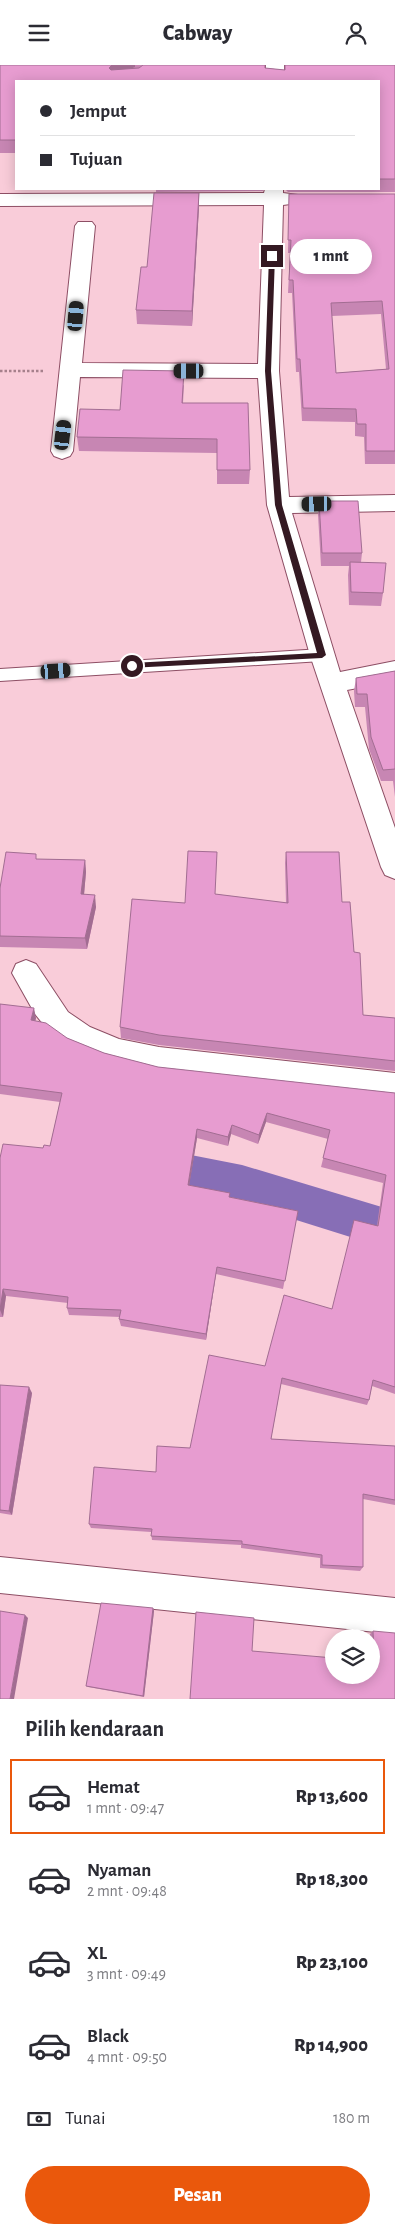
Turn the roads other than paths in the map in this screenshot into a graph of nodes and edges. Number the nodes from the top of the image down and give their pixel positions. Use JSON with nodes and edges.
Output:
{"nodes":[{"id":1,"x":275,"y":65,"type":"edge"},
{"id":2,"x":275,"y":80,"type":"edge"},
{"id":3,"x":274,"y":194,"type":"edge"},
{"id":4,"x":82,"y":195,"type":"edge"},
{"id":5,"x":311,"y":199,"type":"edge"},
{"id":6,"x":0,"y":200,"type":"edge"},
{"id":7,"x":85,"y":226,"type":"dead end"},
{"id":8,"x":71,"y":370,"type":"junction"},
{"id":9,"x":268,"y":371,"type":"junction"},
{"id":10,"x":62,"y":451,"type":"dead end"},
{"id":11,"x":395,"y":503,"type":"edge"},
{"id":12,"x":278,"y":505,"type":"junction"},
{"id":13,"x":322,"y":655,"type":"junction"},
{"id":14,"x":395,"y":671,"type":"edge"},
{"id":15,"x":0,"y":675,"type":"edge"},
{"id":16,"x":332,"y":683,"type":"junction"},
{"id":17,"x":395,"y":867,"type":"edge"},
{"id":18,"x":26,"y":973,"type":"dead end"},
{"id":19,"x":395,"y":1087,"type":"edge"},
{"id":20,"x":0,"y":1575,"type":"edge"},
{"id":21,"x":395,"y":1616,"type":"edge"}],
"edges":[{"from":1,"to":2,"type":"street"},
{"from":3,"to":4,"type":"street"},
{"from":3,"to":5,"type":"street"},
{"from":3,"to":9,"type":"street"},
{"from":4,"to":6,"type":"street"},
{"from":7,"to":8,"type":"street"},
{"from":8,"to":9,"type":"street"},
{"from":8,"to":10,"type":"street"},
{"from":9,"to":12,"type":"street"},
{"from":11,"to":12,"type":"street"},
{"from":12,"to":13,"type":"street"},
{"from":13,"to":15,"type":"lane"},
{"from":13,"to":16,"type":"street"},
{"from":14,"to":16,"type":"street"},
{"from":16,"to":17,"type":"street"},
{"from":18,"to":19,"type":"street"},
{"from":20,"to":21,"type":"street"}]}
